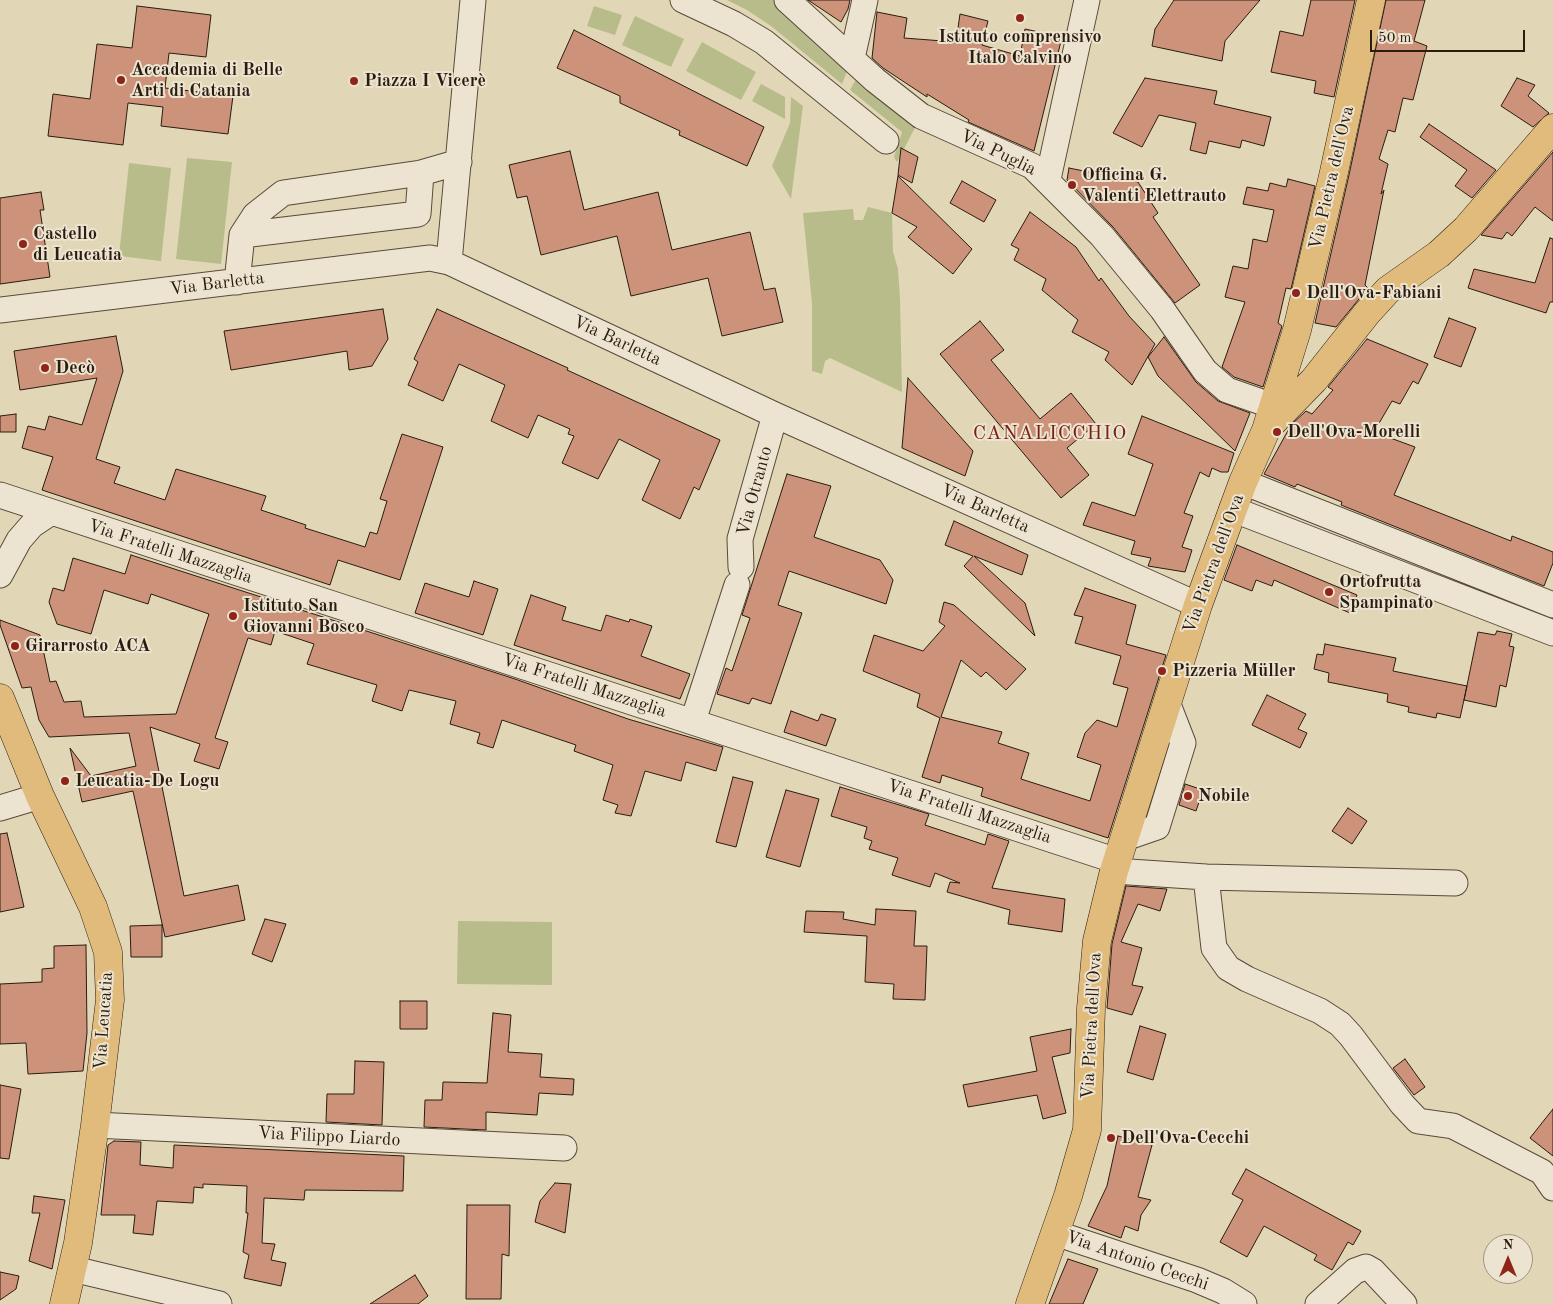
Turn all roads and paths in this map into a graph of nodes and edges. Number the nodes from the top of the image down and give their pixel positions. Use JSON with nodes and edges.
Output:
{"nodes":[{"id":1,"x":473,"y":0,"type":"edge"},
{"id":2,"x":683,"y":0,"type":"edge"},
{"id":3,"x":787,"y":0,"type":"edge"},
{"id":4,"x":865,"y":0,"type":"edge"},
{"id":5,"x":1087,"y":0,"type":"edge"},
{"id":6,"x":1371,"y":0,"type":"edge"},
{"id":7,"x":852,"y":58,"type":"junction"},
{"id":8,"x":1552,"y":130,"type":"edge"},
{"id":9,"x":886,"y":141,"type":"dead end"},
{"id":10,"x":459,"y":162,"type":"junction"},
{"id":11,"x":421,"y":173,"type":"junction"},
{"id":12,"x":1048,"y":179,"type":"junction"},
{"id":13,"x":242,"y":235,"type":"junction"},
{"id":14,"x":449,"y":262,"type":"junction"},
{"id":15,"x":237,"y":282,"type":"junction"},
{"id":16,"x":0,"y":310,"type":"edge"},
{"id":17,"x":1300,"y":382,"type":"junction"},
{"id":18,"x":776,"y":415,"type":"junction"},
{"id":19,"x":1269,"y":418,"type":"junction"},
{"id":20,"x":1243,"y":482,"type":"junction"},
{"id":21,"x":0,"y":495,"type":"edge"},
{"id":22,"x":1232,"y":509,"type":"junction"},
{"id":23,"x":50,"y":513,"type":"junction"},
{"id":24,"x":0,"y":575,"type":"edge"},
{"id":25,"x":1198,"y":605,"type":"junction"},
{"id":26,"x":1553,"y":605,"type":"edge"},
{"id":27,"x":1553,"y":633,"type":"edge"},
{"id":28,"x":0,"y":698,"type":"edge"},
{"id":29,"x":693,"y":721,"type":"junction"},
{"id":30,"x":40,"y":796,"type":"junction"},
{"id":31,"x":0,"y":808,"type":"edge"},
{"id":32,"x":1119,"y":857,"type":"junction"},
{"id":33,"x":1206,"y":877,"type":"junction"},
{"id":34,"x":1456,"y":883,"type":"dead end"},
{"id":35,"x":95,"y":1125,"type":"junction"},
{"id":36,"x":564,"y":1148,"type":"dead end"},
{"id":37,"x":1553,"y":1188,"type":"edge"},
{"id":38,"x":1055,"y":1233,"type":"junction"},
{"id":39,"x":73,"y":1269,"type":"junction"},
{"id":40,"x":64,"y":1304,"type":"edge"},
{"id":41,"x":219,"y":1304,"type":"edge"},
{"id":42,"x":1030,"y":1304,"type":"edge"},
{"id":43,"x":1244,"y":1304,"type":"edge"},
{"id":44,"x":1318,"y":1304,"type":"edge"},
{"id":45,"x":1404,"y":1304,"type":"edge"}],
"edges":[{"from":1,"to":10,"type":"street"},
{"from":2,"to":9,"type":"street"},
{"from":3,"to":7,"type":"street","name":"Via Puglia"},
{"from":4,"to":7,"type":"street"},
{"from":5,"to":12,"type":"street"},
{"from":6,"to":17,"type":"main road","name":"Via Pietra dell'Ova"},
{"from":7,"to":12,"type":"street","name":"Via Puglia"},
{"from":8,"to":17,"type":"main road"},
{"from":10,"to":11,"type":"street"},
{"from":10,"to":14,"type":"street"},
{"from":11,"to":13,"type":"street"},
{"from":11,"to":13,"type":"street"},
{"from":12,"to":19,"type":"street","name":"Via Puglia"},
{"from":13,"to":15,"type":"street"},
{"from":14,"to":15,"type":"street","name":"Via Barletta"},
{"from":14,"to":18,"type":"street","name":"Via Barletta"},
{"from":15,"to":16,"type":"street","name":"Via Barletta"},
{"from":17,"to":19,"type":"main road","name":"Via Pietra dell'Ova"},
{"from":18,"to":25,"type":"street","name":"Via Barletta"},
{"from":18,"to":29,"type":"street","name":"Via Otranto"},
{"from":19,"to":20,"type":"main road","name":"Via Pietra dell'Ova"},
{"from":20,"to":22,"type":"main road","name":"Via Pietra dell'Ova"},
{"from":20,"to":26,"type":"street"},
{"from":21,"to":23,"type":"street","name":"Via Fratelli Mazzaglia"},
{"from":22,"to":25,"type":"main road","name":"Via Pietra dell'Ova"},
{"from":22,"to":27,"type":"street"},
{"from":23,"to":24,"type":"street"},
{"from":23,"to":29,"type":"street","name":"Via Fratelli Mazzaglia"},
{"from":25,"to":32,"type":"main road","name":"Via Pietra dell'Ova"},
{"from":28,"to":30,"type":"main road","name":"Via Leucatia"},
{"from":29,"to":32,"type":"street","name":"Via Fratelli Mazzaglia"},
{"from":30,"to":31,"type":"street"},
{"from":30,"to":35,"type":"main road","name":"Via Leucatia"},
{"from":32,"to":33,"type":"street","name":"Via Fratelli Mazzaglia"},
{"from":32,"to":38,"type":"main road","name":"Via Pietra dell'Ova"},
{"from":33,"to":34,"type":"street","name":"Via Fratelli Mazzaglia"},
{"from":33,"to":37,"type":"street"},
{"from":35,"to":36,"type":"street","name":"Via Filippo Liardo"},
{"from":35,"to":39,"type":"main road","name":"Via Leucatia"},
{"from":38,"to":42,"type":"main road","name":"Via Pietra dell'Ova"},
{"from":38,"to":43,"type":"street","name":"Via Antonio Cecchi"},
{"from":39,"to":40,"type":"main road","name":"Via Leucatia"},
{"from":39,"to":41,"type":"street"},
{"from":44,"to":45,"type":"street"}]}
